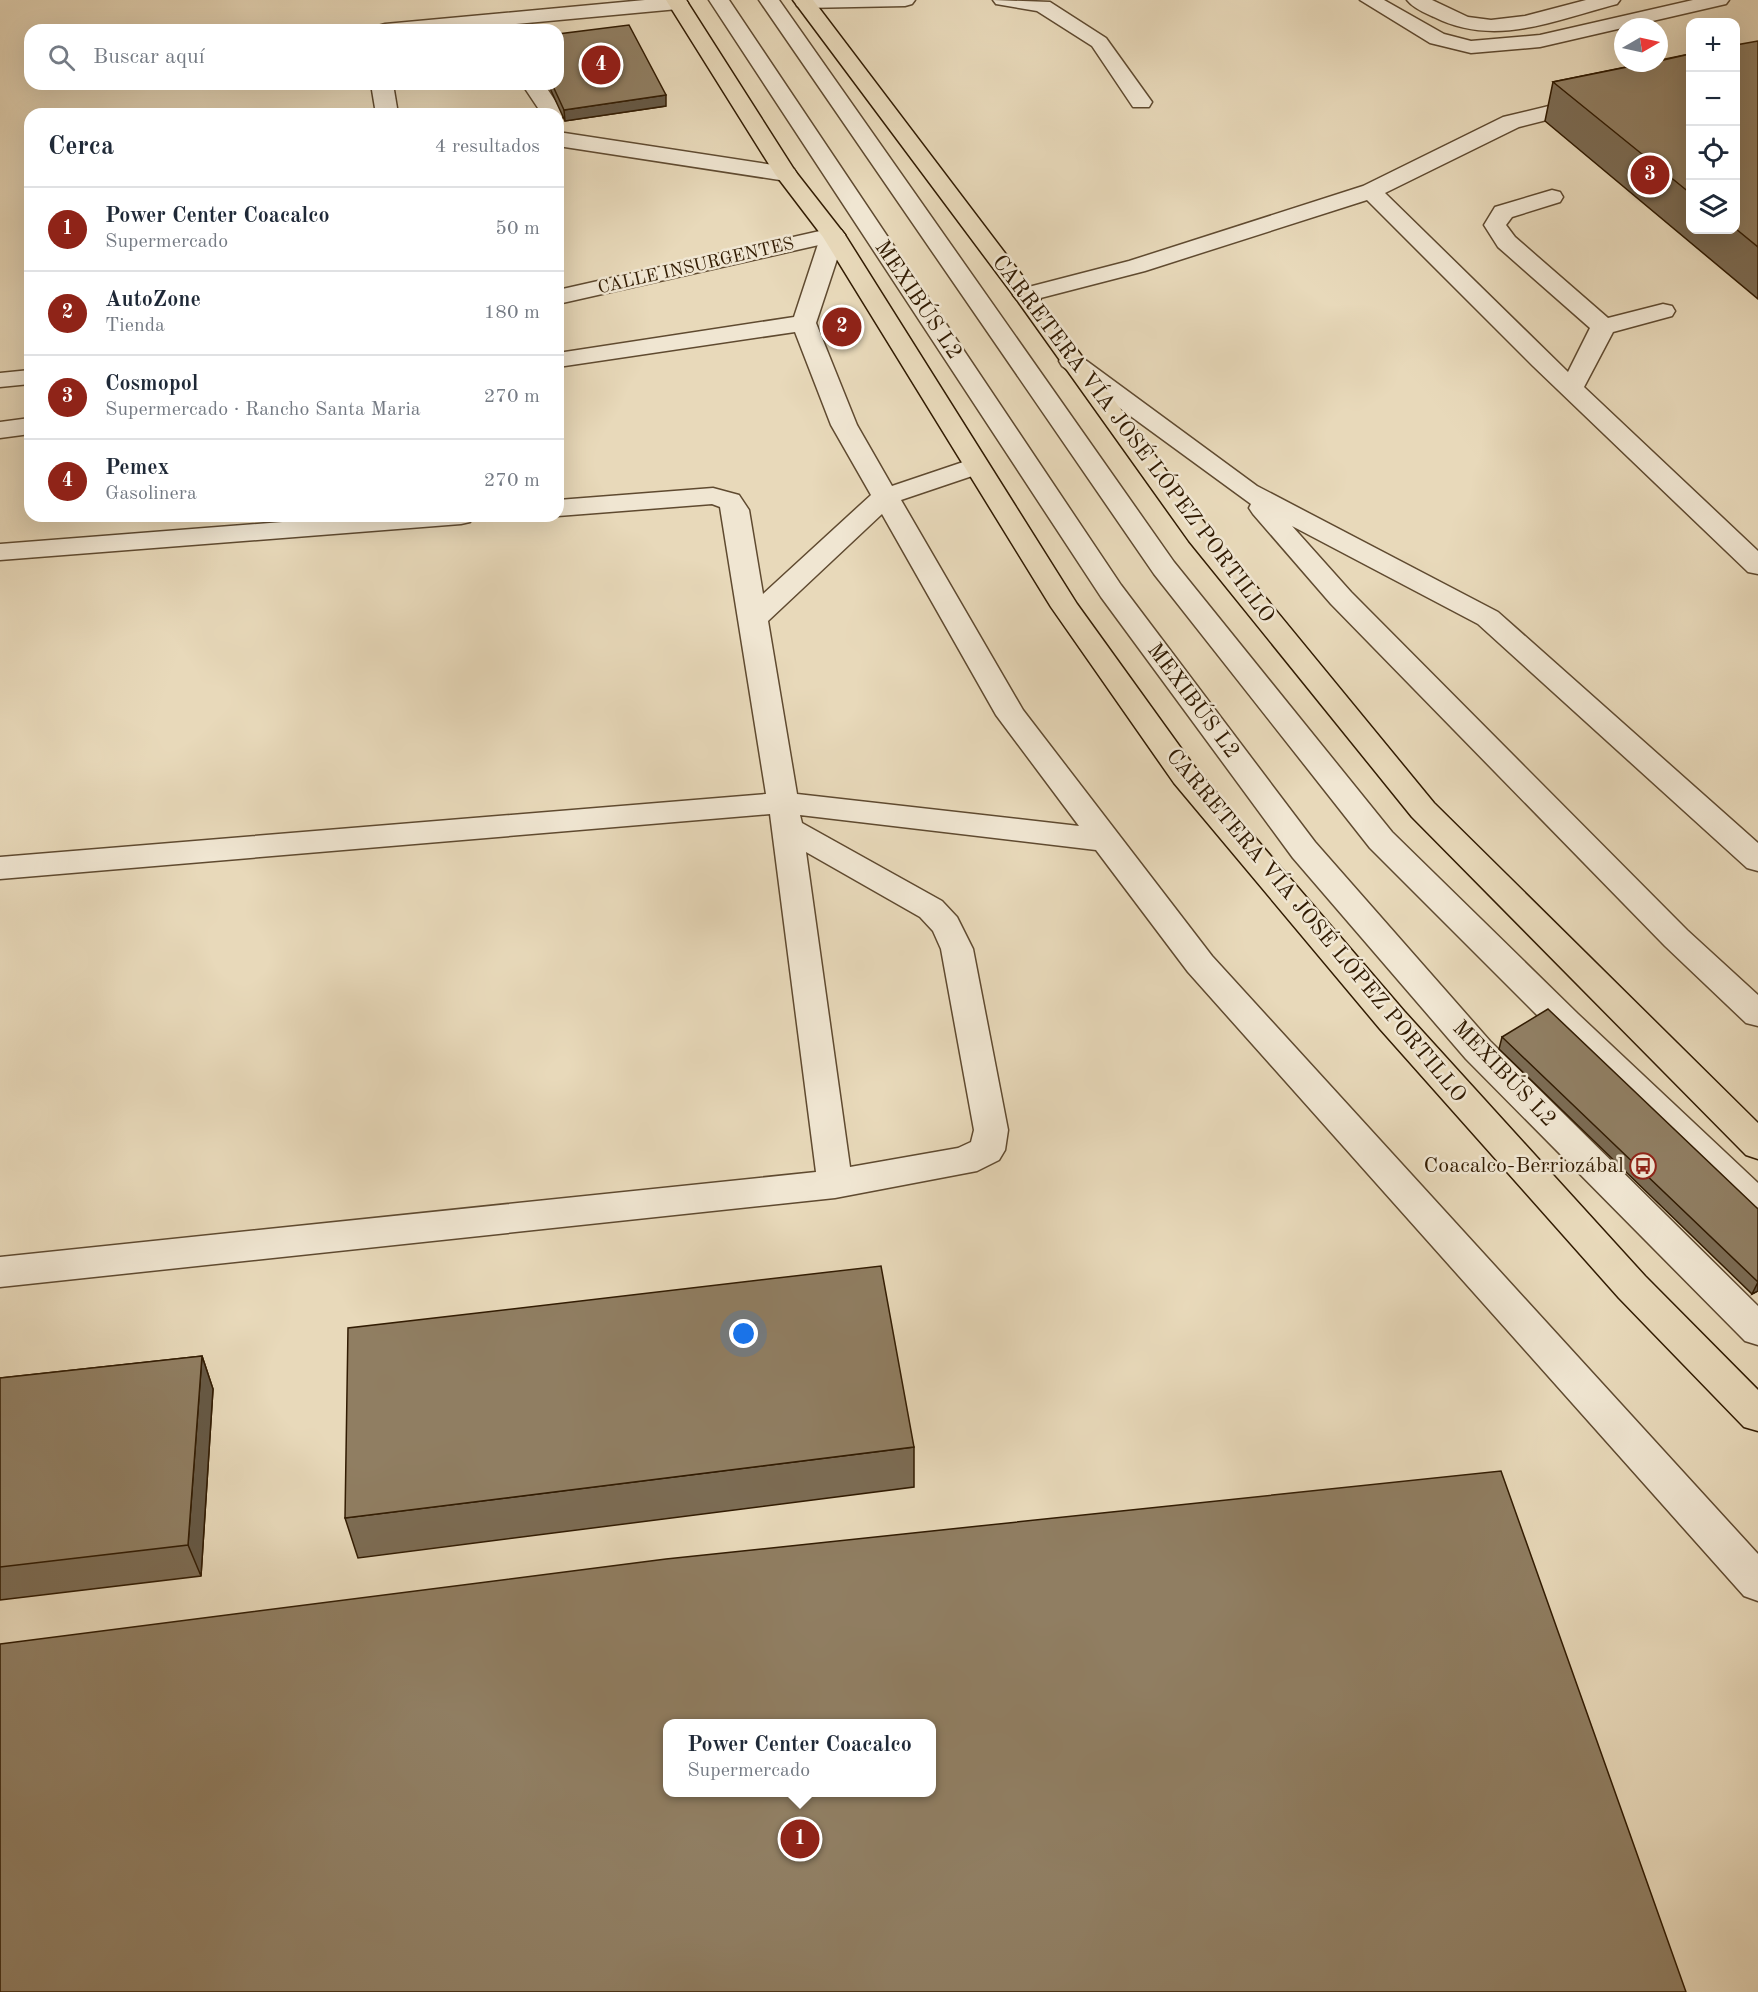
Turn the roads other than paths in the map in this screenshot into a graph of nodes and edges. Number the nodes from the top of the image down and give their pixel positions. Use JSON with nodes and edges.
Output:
{"nodes":[{"id":1,"x":719,"y":0,"type":"edge"},
{"id":2,"x":769,"y":0,"type":"edge"},
{"id":3,"x":905,"y":0,"type":"edge"},
{"id":4,"x":1003,"y":0,"type":"edge"},
{"id":5,"x":1370,"y":0,"type":"edge"},
{"id":6,"x":1417,"y":0,"type":"edge"},
{"id":7,"x":1610,"y":0,"type":"edge"},
{"id":8,"x":1719,"y":0,"type":"edge"},
{"id":9,"x":677,"y":1,"type":"edge"},
{"id":10,"x":804,"y":1,"type":"edge"},
{"id":11,"x":492,"y":16,"type":"edge"},
{"id":12,"x":431,"y":24,"type":"edge"},
{"id":13,"x":383,"y":90,"type":"edge"},
{"id":14,"x":537,"y":90,"type":"edge"},
{"id":15,"x":1612,"y":97,"type":"edge"},
{"id":16,"x":1141,"y":102,"type":"dead end"},
{"id":17,"x":386,"y":108,"type":"edge"},
{"id":18,"x":549,"y":108,"type":"edge"},
{"id":19,"x":564,"y":133,"type":"edge"},
{"id":20,"x":786,"y":174,"type":"junction"},
{"id":21,"x":1371,"y":191,"type":"junction"},
{"id":22,"x":1552,"y":197,"type":"dead end"},
{"id":23,"x":833,"y":235,"type":"junction"},
{"id":24,"x":1025,"y":295,"type":"junction"},
{"id":25,"x":564,"y":296,"type":"edge"},
{"id":26,"x":1663,"y":311,"type":"dead end"},
{"id":27,"x":804,"y":323,"type":"junction"},
{"id":28,"x":1603,"y":327,"type":"junction"},
{"id":29,"x":564,"y":359,"type":"edge"},
{"id":30,"x":1071,"y":361,"type":"junction"},
{"id":31,"x":24,"y":378,"type":"edge"},
{"id":32,"x":0,"y":380,"type":"edge"},
{"id":33,"x":1571,"y":389,"type":"junction"},
{"id":34,"x":24,"y":427,"type":"edge"},
{"id":35,"x":0,"y":430,"type":"edge"},
{"id":36,"x":975,"y":466,"type":"junction"},
{"id":37,"x":1248,"y":492,"type":"junction"},
{"id":38,"x":885,"y":497,"type":"junction"},
{"id":39,"x":564,"y":508,"type":"edge"},
{"id":40,"x":384,"y":522,"type":"edge"},
{"id":41,"x":0,"y":552,"type":"edge"},
{"id":42,"x":1758,"y":566,"type":"edge"},
{"id":43,"x":754,"y":617,"type":"junction"},
{"id":44,"x":785,"y":816,"type":"junction"},
{"id":45,"x":1106,"y":840,"type":"junction"},
{"id":46,"x":1758,"y":860,"type":"edge"},
{"id":47,"x":0,"y":868,"type":"edge"},
{"id":48,"x":1711,"y":973,"type":"junction"},
{"id":49,"x":1758,"y":988,"type":"edge"},
{"id":50,"x":1758,"y":1014,"type":"edge"},
{"id":51,"x":1758,"y":1145,"type":"edge"},
{"id":52,"x":835,"y":1184,"type":"junction"},
{"id":53,"x":1758,"y":1205,"type":"edge"},
{"id":54,"x":0,"y":1272,"type":"edge"},
{"id":55,"x":1758,"y":1329,"type":"edge"},
{"id":56,"x":1758,"y":1415,"type":"edge"},
{"id":57,"x":1758,"y":1583,"type":"edge"}],
"edges":[{"from":1,"to":55,"type":"street","name":"MEXIBÚS L2"},
{"from":2,"to":53,"type":"street"},
{"from":3,"to":10,"type":"street"},
{"from":4,"to":16,"type":"street"},
{"from":5,"to":8,"type":"street"},
{"from":6,"to":7,"type":"street"},
{"from":9,"to":11,"type":"street"},
{"from":9,"to":20,"type":"main road","name":"CARRETERA VÍA JOSÉ LÓPEZ PORTILLO"},
{"from":10,"to":24,"type":"main road","name":"CARRETERA VÍA JOSÉ LÓPEZ PORTILLO"},
{"from":11,"to":12,"type":"street"},
{"from":13,"to":17,"type":"street"},
{"from":14,"to":18,"type":"street"},
{"from":15,"to":21,"type":"street"},
{"from":19,"to":20,"type":"street"},
{"from":20,"to":23,"type":"main road","name":"CARRETERA VÍA JOSÉ LÓPEZ PORTILLO"},
{"from":21,"to":24,"type":"street"},
{"from":21,"to":33,"type":"street"},
{"from":22,"to":28,"type":"street"},
{"from":23,"to":25,"type":"street","name":"CALLE INSURGENTES"},
{"from":23,"to":27,"type":"street"},
{"from":23,"to":36,"type":"main road","name":"CARRETERA VÍA JOSÉ LÓPEZ PORTILLO"},
{"from":24,"to":30,"type":"main road","name":"CARRETERA VÍA JOSÉ LÓPEZ PORTILLO"},
{"from":26,"to":28,"type":"street"},
{"from":27,"to":29,"type":"street"},
{"from":27,"to":38,"type":"street"},
{"from":28,"to":33,"type":"street"},
{"from":30,"to":37,"type":"street"},
{"from":30,"to":51,"type":"main road","name":"CARRETERA VÍA JOSÉ LÓPEZ PORTILLO"},
{"from":31,"to":32,"type":"street"},
{"from":33,"to":42,"type":"street"},
{"from":34,"to":35,"type":"street"},
{"from":36,"to":38,"type":"street"},
{"from":36,"to":56,"type":"main road","name":"CARRETERA VÍA JOSÉ LÓPEZ PORTILLO"},
{"from":37,"to":46,"type":"street"},
{"from":37,"to":48,"type":"street"},
{"from":38,"to":43,"type":"street"},
{"from":38,"to":45,"type":"street"},
{"from":39,"to":43,"type":"street"},
{"from":40,"to":41,"type":"street"},
{"from":43,"to":44,"type":"street"},
{"from":44,"to":45,"type":"street"},
{"from":44,"to":47,"type":"street"},
{"from":44,"to":52,"type":"street"},
{"from":44,"to":52,"type":"street"},
{"from":45,"to":57,"type":"street"},
{"from":48,"to":49,"type":"street"},
{"from":48,"to":50,"type":"street"},
{"from":52,"to":54,"type":"street"}]}
